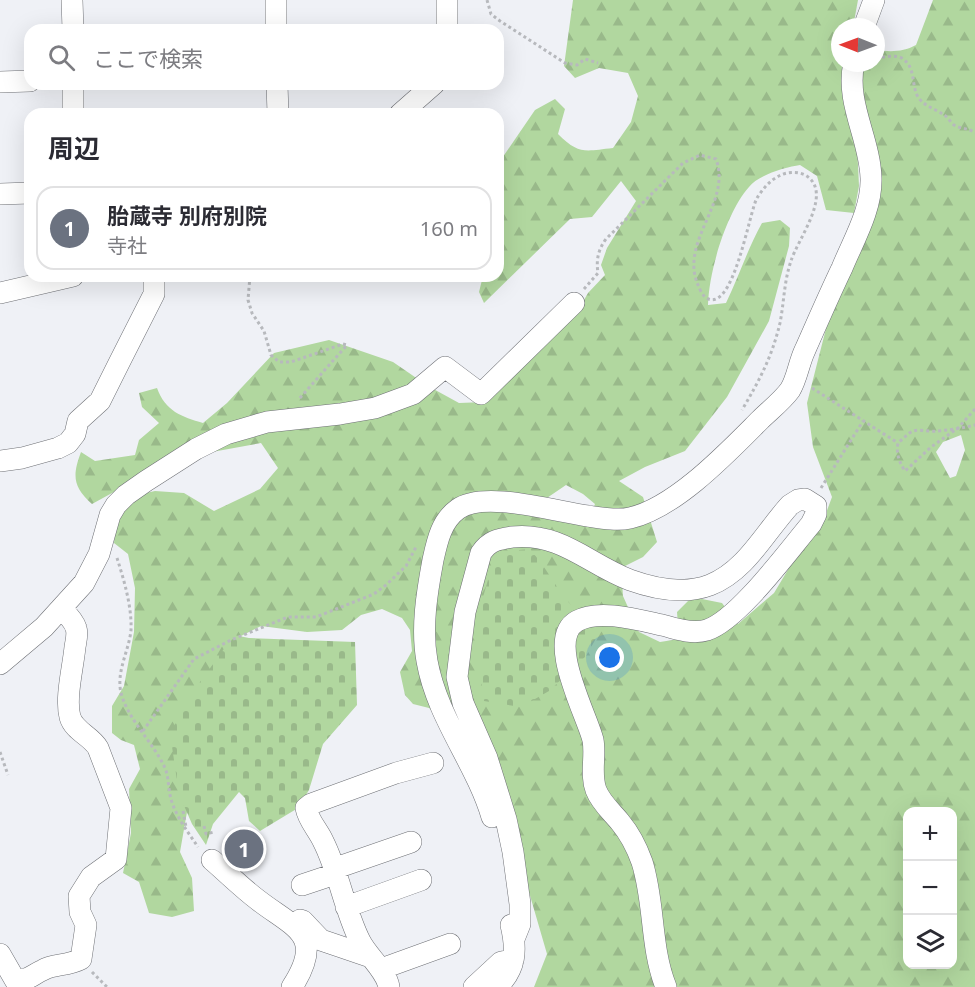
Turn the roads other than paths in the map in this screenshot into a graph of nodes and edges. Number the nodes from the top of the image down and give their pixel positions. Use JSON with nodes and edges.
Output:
{"nodes":[{"id":1,"x":72,"y":0,"type":"edge"},
{"id":2,"x":276,"y":0,"type":"edge"},
{"id":3,"x":447,"y":0,"type":"edge"},
{"id":4,"x":874,"y":0,"type":"edge"},
{"id":5,"x":867,"y":18,"type":"edge"},
{"id":6,"x":73,"y":24,"type":"edge"},
{"id":7,"x":276,"y":24,"type":"edge"},
{"id":8,"x":447,"y":24,"type":"edge"},
{"id":9,"x":853,"y":72,"type":"edge"},
{"id":10,"x":24,"y":81,"type":"edge"},
{"id":11,"x":0,"y":82,"type":"edge"},
{"id":12,"x":73,"y":90,"type":"edge"},
{"id":13,"x":277,"y":90,"type":"edge"},
{"id":14,"x":427,"y":90,"type":"edge"},
{"id":15,"x":73,"y":108,"type":"edge"},
{"id":16,"x":278,"y":108,"type":"edge"},
{"id":17,"x":407,"y":108,"type":"edge"},
{"id":18,"x":24,"y":193,"type":"edge"},
{"id":19,"x":0,"y":194,"type":"edge"},
{"id":20,"x":47,"y":282,"type":"edge"},
{"id":21,"x":154,"y":282,"type":"edge"},
{"id":22,"x":0,"y":293,"type":"edge"},
{"id":23,"x":574,"y":303,"type":"road end"},
{"id":24,"x":0,"y":461,"type":"edge"},
{"id":25,"x":62,"y":609,"type":"junction"},
{"id":26,"x":0,"y":664,"type":"edge"},
{"id":27,"x":433,"y":763,"type":"dead end"},
{"id":28,"x":411,"y":842,"type":"dead end"},
{"id":29,"x":212,"y":860,"type":"road end"},
{"id":30,"x":334,"y":872,"type":"junction"},
{"id":31,"x":422,"y":880,"type":"dead end"},
{"id":32,"x":302,"y":885,"type":"dead end"},
{"id":33,"x":346,"y":908,"type":"junction"},
{"id":34,"x":288,"y":920,"type":"junction"},
{"id":35,"x":514,"y":939,"type":"junction"},
{"id":36,"x":450,"y":944,"type":"dead end"},
{"id":37,"x":0,"y":954,"type":"edge"},
{"id":38,"x":513,"y":960,"type":"junction"},
{"id":39,"x":379,"y":971,"type":"edge"},
{"id":40,"x":292,"y":987,"type":"edge"},
{"id":41,"x":474,"y":987,"type":"edge"},
{"id":42,"x":497,"y":987,"type":"edge"},
{"id":43,"x":666,"y":987,"type":"edge"}],
"edges":[{"from":1,"to":6,"type":"street"},
{"from":2,"to":7,"type":"street"},
{"from":3,"to":8,"type":"street"},
{"from":4,"to":5,"type":"street"},
{"from":9,"to":35,"type":"street"},
{"from":10,"to":11,"type":"street"},
{"from":12,"to":15,"type":"street"},
{"from":13,"to":16,"type":"street"},
{"from":14,"to":17,"type":"street"},
{"from":18,"to":19,"type":"street"},
{"from":20,"to":22,"type":"street"},
{"from":21,"to":24,"type":"street"},
{"from":23,"to":25,"type":"street"},
{"from":25,"to":26,"type":"street"},
{"from":25,"to":37,"type":"street"},
{"from":27,"to":30,"type":"street"},
{"from":28,"to":30,"type":"street"},
{"from":29,"to":34,"type":"street"},
{"from":30,"to":32,"type":"street"},
{"from":30,"to":33,"type":"street"},
{"from":31,"to":33,"type":"street"},
{"from":33,"to":39,"type":"street"},
{"from":34,"to":39,"type":"street"},
{"from":34,"to":40,"type":"street"},
{"from":35,"to":38,"type":"street"},
{"from":35,"to":43,"type":"street"},
{"from":36,"to":39,"type":"street"},
{"from":38,"to":41,"type":"street"},
{"from":38,"to":42,"type":"street"}]}
